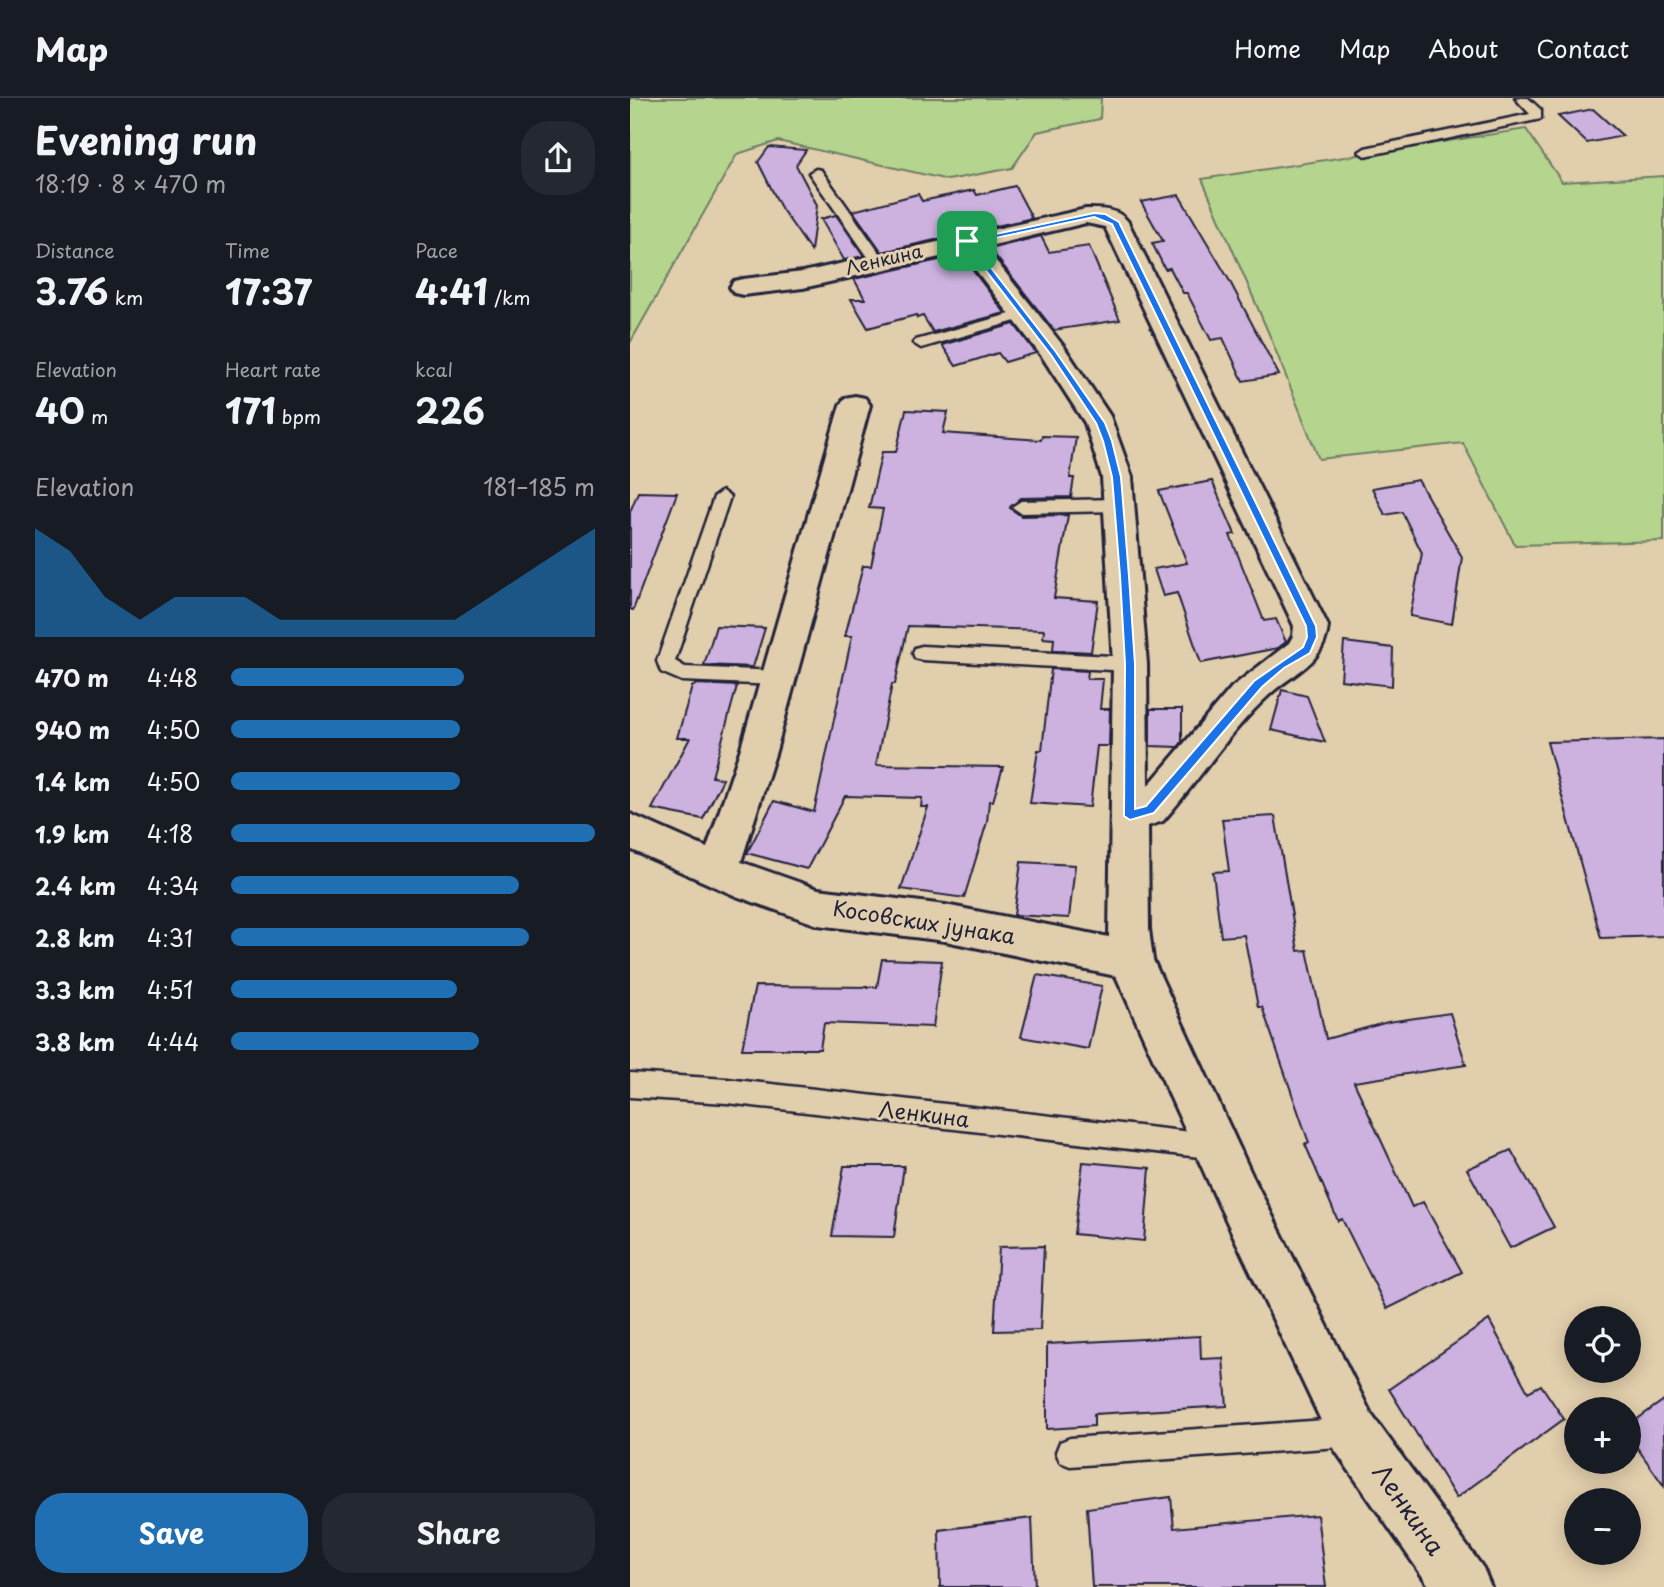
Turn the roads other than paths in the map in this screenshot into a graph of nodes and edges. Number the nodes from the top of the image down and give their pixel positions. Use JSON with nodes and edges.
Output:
{"nodes":[{"id":1,"x":1521,"y":98,"type":"edge"},
{"id":2,"x":1365,"y":152,"type":"dead end"},
{"id":3,"x":816,"y":173,"type":"dead end"},
{"id":4,"x":967,"y":241,"type":"junction"},
{"id":5,"x":878,"y":261,"type":"junction"},
{"id":6,"x":743,"y":287,"type":"dead end"},
{"id":7,"x":1021,"y":315,"type":"junction"},
{"id":8,"x":921,"y":343,"type":"dead end"},
{"id":9,"x":855,"y":405,"type":"dead end"},
{"id":10,"x":722,"y":497,"type":"dead end"},
{"id":11,"x":1119,"y":505,"type":"junction"},
{"id":12,"x":1021,"y":508,"type":"dead end"},
{"id":13,"x":922,"y":653,"type":"dead end"},
{"id":14,"x":1130,"y":664,"type":"junction"},
{"id":15,"x":777,"y":678,"type":"junction"},
{"id":16,"x":1130,"y":816,"type":"junction"},
{"id":17,"x":630,"y":830,"type":"edge"},
{"id":18,"x":719,"y":871,"type":"junction"},
{"id":19,"x":1132,"y":960,"type":"junction"},
{"id":20,"x":630,"y":1085,"type":"edge"},
{"id":21,"x":1217,"y":1147,"type":"junction"},
{"id":22,"x":1353,"y":1432,"type":"junction"},
{"id":23,"x":1070,"y":1452,"type":"dead end"},
{"id":24,"x":1464,"y":1587,"type":"edge"}],
"edges":[{"from":1,"to":2,"type":"lane"},
{"from":3,"to":5,"type":"lane"},
{"from":4,"to":5,"type":"street","name":"Ленкина"},
{"from":4,"to":7,"type":"street","name":"Ленкина"},
{"from":4,"to":16,"type":"street"},
{"from":5,"to":6,"type":"street","name":"Ленкина"},
{"from":7,"to":8,"type":"lane"},
{"from":7,"to":11,"type":"street","name":"Ленкина"},
{"from":9,"to":15,"type":"street"},
{"from":10,"to":15,"type":"lane"},
{"from":11,"to":12,"type":"lane"},
{"from":11,"to":14,"type":"street","name":"Ленкина"},
{"from":13,"to":14,"type":"lane"},
{"from":14,"to":16,"type":"street","name":"Ленкина"},
{"from":15,"to":18,"type":"street"},
{"from":16,"to":19,"type":"street","name":"Ленкина"},
{"from":17,"to":18,"type":"street","name":"Косовских јунака"},
{"from":18,"to":19,"type":"street","name":"Косовских јунака"},
{"from":19,"to":21,"type":"street","name":"Ленкина"},
{"from":20,"to":21,"type":"lane","name":"Ленкина"},
{"from":21,"to":22,"type":"street","name":"Ленкина"},
{"from":22,"to":23,"type":"lane"},
{"from":22,"to":24,"type":"street","name":"Ленкина"}]}
